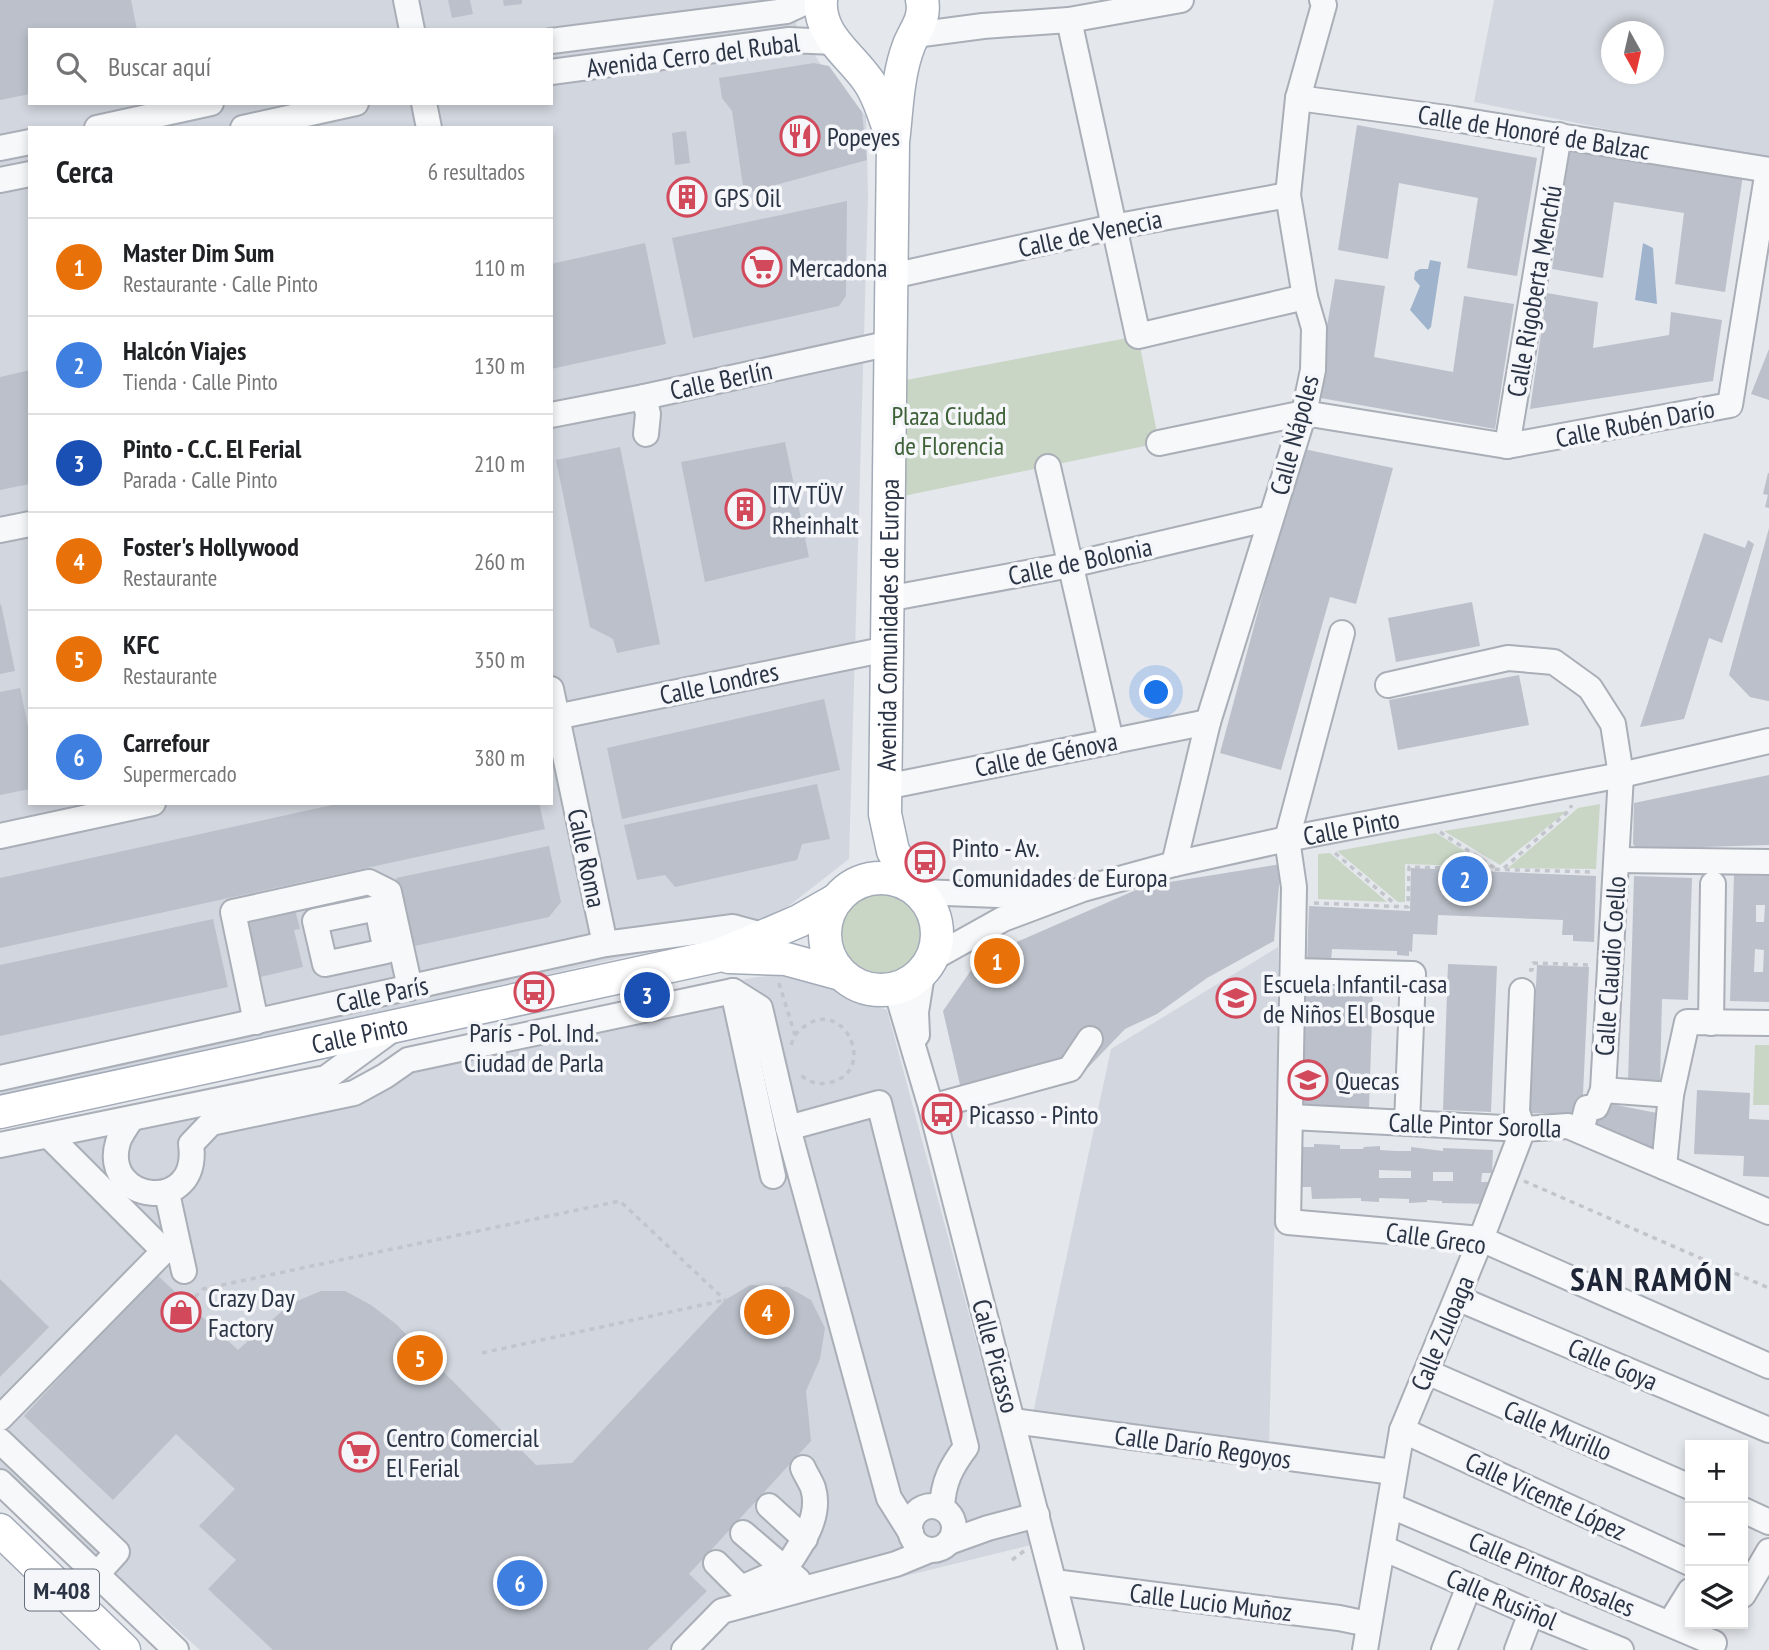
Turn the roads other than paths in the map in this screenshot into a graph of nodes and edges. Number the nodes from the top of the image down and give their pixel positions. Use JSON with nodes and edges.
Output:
{"nodes":[{"id":1,"x":406,"y":0,"type":"edge"},
{"id":2,"x":810,"y":0,"type":"edge"},
{"id":3,"x":821,"y":0,"type":"edge"},
{"id":4,"x":922,"y":0,"type":"edge"},
{"id":5,"x":929,"y":0,"type":"edge"},
{"id":6,"x":1181,"y":0,"type":"edge"},
{"id":7,"x":1322,"y":0,"type":"edge"},
{"id":8,"x":758,"y":7,"type":"edge"},
{"id":9,"x":1069,"y":20,"type":"junction"},
{"id":10,"x":984,"y":26,"type":"junction"},
{"id":11,"x":412,"y":28,"type":"edge"},
{"id":12,"x":912,"y":39,"type":"junction"},
{"id":13,"x":553,"y":41,"type":"edge"},
{"id":14,"x":838,"y":45,"type":"junction"},
{"id":15,"x":553,"y":72,"type":"edge"},
{"id":16,"x":1298,"y":98,"type":"junction"},
{"id":17,"x":202,"y":105,"type":"edge"},
{"id":18,"x":347,"y":105,"type":"edge"},
{"id":19,"x":424,"y":105,"type":"edge"},
{"id":20,"x":106,"y":126,"type":"edge"},
{"id":21,"x":252,"y":126,"type":"edge"},
{"id":22,"x":429,"y":126,"type":"edge"},
{"id":23,"x":1559,"y":135,"type":"junction"},
{"id":24,"x":28,"y":142,"type":"edge"},
{"id":25,"x":893,"y":142,"type":"junction"},
{"id":26,"x":0,"y":148,"type":"edge"},
{"id":27,"x":1769,"y":170,"type":"edge"},
{"id":28,"x":28,"y":174,"type":"edge"},
{"id":29,"x":0,"y":180,"type":"edge"},
{"id":30,"x":1288,"y":195,"type":"junction"},
{"id":31,"x":1113,"y":227,"type":"junction"},
{"id":32,"x":892,"y":276,"type":"junction"},
{"id":33,"x":1305,"y":297,"type":"junction"},
{"id":34,"x":891,"y":343,"type":"junction"},
{"id":35,"x":644,"y":397,"type":"junction"},
{"id":36,"x":1304,"y":413,"type":"junction"},
{"id":37,"x":553,"y":415,"type":"edge"},
{"id":38,"x":646,"y":434,"type":"dead end"},
{"id":39,"x":1159,"y":443,"type":"dead end"},
{"id":40,"x":1507,"y":446,"type":"junction"},
{"id":41,"x":1048,"y":467,"type":"dead end"},
{"id":42,"x":1271,"y":518,"type":"junction"},
{"id":43,"x":28,"y":524,"type":"edge"},
{"id":44,"x":0,"y":530,"type":"edge"},
{"id":45,"x":1070,"y":565,"type":"junction"},
{"id":46,"x":887,"y":599,"type":"junction"},
{"id":47,"x":1342,"y":633,"type":"dead end"},
{"id":48,"x":887,"y":649,"type":"junction"},
{"id":49,"x":1388,"y":685,"type":"dead end"},
{"id":50,"x":554,"y":718,"type":"edge"},
{"id":51,"x":1208,"y":722,"type":"junction"},
{"id":52,"x":1111,"y":741,"type":"junction"},
{"id":53,"x":1769,"y":741,"type":"edge"},
{"id":54,"x":1621,"y":775,"type":"junction"},
{"id":55,"x":885,"y":800,"type":"junction"},
{"id":56,"x":144,"y":805,"type":"edge"},
{"id":57,"x":0,"y":836,"type":"edge"},
{"id":58,"x":1287,"y":839,"type":"junction"},
{"id":59,"x":1769,"y":862,"type":"edge"},
{"id":60,"x":1174,"y":864,"type":"junction"},
{"id":61,"x":1617,"y":867,"type":"junction"},
{"id":62,"x":1713,"y":884,"type":"dead end"},
{"id":63,"x":1083,"y":889,"type":"junction"},
{"id":64,"x":917,"y":890,"type":"junction"},
{"id":65,"x":840,"y":896,"type":"junction"},
{"id":66,"x":605,"y":944,"type":"junction"},
{"id":67,"x":769,"y":947,"type":"junction"},
{"id":68,"x":1293,"y":971,"type":"junction"},
{"id":69,"x":917,"y":973,"type":"junction"},
{"id":70,"x":841,"y":974,"type":"junction"},
{"id":71,"x":410,"y":988,"type":"junction"},
{"id":72,"x":733,"y":991,"type":"junction"},
{"id":73,"x":1522,"y":991,"type":"road end"},
{"id":74,"x":257,"y":1022,"type":"junction"},
{"id":75,"x":1711,"y":1023,"type":"junction"},
{"id":76,"x":1769,"y":1023,"type":"edge"},
{"id":77,"x":396,"y":1027,"type":"junction"},
{"id":78,"x":1090,"y":1039,"type":"dead end"},
{"id":79,"x":0,"y":1078,"type":"edge"},
{"id":80,"x":1603,"y":1090,"type":"junction"},
{"id":81,"x":1671,"y":1095,"type":"junction"},
{"id":82,"x":931,"y":1107,"type":"junction"},
{"id":83,"x":0,"y":1112,"type":"edge"},
{"id":84,"x":1291,"y":1117,"type":"junction"},
{"id":85,"x":131,"y":1119,"type":"junction"},
{"id":86,"x":1406,"y":1124,"type":"junction"},
{"id":87,"x":788,"y":1128,"type":"junction"},
{"id":88,"x":1523,"y":1129,"type":"junction"},
{"id":89,"x":1581,"y":1131,"type":"junction"},
{"id":90,"x":49,"y":1136,"type":"junction"},
{"id":91,"x":0,"y":1145,"type":"edge"},
{"id":92,"x":1664,"y":1167,"type":"junction"},
{"id":93,"x":773,"y":1176,"type":"dead end"},
{"id":94,"x":167,"y":1193,"type":"junction"},
{"id":95,"x":1769,"y":1212,"type":"edge"},
{"id":96,"x":1481,"y":1239,"type":"junction"},
{"id":97,"x":184,"y":1271,"type":"dead end"},
{"id":98,"x":1457,"y":1298,"type":"junction"},
{"id":99,"x":1769,"y":1366,"type":"edge"},
{"id":100,"x":1426,"y":1373,"type":"junction"},
{"id":101,"x":0,"y":1418,"type":"edge"},
{"id":102,"x":1013,"y":1421,"type":"junction"},
{"id":103,"x":1402,"y":1430,"type":"junction"},
{"id":104,"x":1769,"y":1430,"type":"edge"},
{"id":105,"x":0,"y":1441,"type":"edge"},
{"id":106,"x":803,"y":1468,"type":"dead end"},
{"id":107,"x":1394,"y":1472,"type":"junction"},
{"id":108,"x":0,"y":1482,"type":"edge"},
{"id":109,"x":1685,"y":1485,"type":"edge"},
{"id":110,"x":769,"y":1506,"type":"dead end"},
{"id":111,"x":1391,"y":1506,"type":"junction"},
{"id":112,"x":945,"y":1510,"type":"junction"},
{"id":113,"x":1748,"y":1512,"type":"edge"},
{"id":114,"x":1037,"y":1515,"type":"junction"},
{"id":115,"x":1769,"y":1522,"type":"edge"},
{"id":116,"x":988,"y":1528,"type":"junction"},
{"id":117,"x":0,"y":1530,"type":"edge"},
{"id":118,"x":743,"y":1533,"type":"dead end"},
{"id":119,"x":805,"y":1539,"type":"junction"},
{"id":120,"x":926,"y":1541,"type":"junction"},
{"id":121,"x":1383,"y":1548,"type":"junction"},
{"id":122,"x":1769,"y":1551,"type":"edge"},
{"id":123,"x":1685,"y":1561,"type":"edge"},
{"id":124,"x":716,"y":1563,"type":"dead end"},
{"id":125,"x":785,"y":1569,"type":"junction"},
{"id":126,"x":97,"y":1574,"type":"junction"},
{"id":127,"x":1054,"y":1582,"type":"junction"},
{"id":128,"x":1469,"y":1586,"type":"junction"},
{"id":129,"x":807,"y":1587,"type":"junction"},
{"id":130,"x":1755,"y":1587,"type":"edge"},
{"id":131,"x":1685,"y":1599,"type":"edge"},
{"id":132,"x":1531,"y":1614,"type":"junction"},
{"id":133,"x":1670,"y":1623,"type":"junction"},
{"id":134,"x":1368,"y":1624,"type":"junction"},
{"id":135,"x":1716,"y":1639,"type":"edge"},
{"id":136,"x":1591,"y":1644,"type":"edge"},
{"id":137,"x":124,"y":1650,"type":"edge"},
{"id":138,"x":176,"y":1650,"type":"edge"},
{"id":139,"x":684,"y":1650,"type":"edge"},
{"id":140,"x":1070,"y":1650,"type":"edge"},
{"id":141,"x":1365,"y":1650,"type":"edge"},
{"id":142,"x":1444,"y":1650,"type":"edge"},
{"id":143,"x":1517,"y":1650,"type":"edge"},
{"id":144,"x":1621,"y":1650,"type":"edge"}],
"edges":[{"from":1,"to":11,"type":"street"},
{"from":2,"to":8,"type":"street","name":"Avenida Cerro del Rubal"},
{"from":3,"to":14,"type":"main road"},
{"from":4,"to":12,"type":"main road","name":"Avenida Comunidades de Europa"},
{"from":5,"to":10,"type":"street"},
{"from":6,"to":9,"type":"street"},
{"from":7,"to":16,"type":"street","name":"Calle Nápoles"},
{"from":8,"to":13,"type":"street","name":"Avenida Cerro del Rubal"},
{"from":9,"to":10,"type":"street"},
{"from":9,"to":31,"type":"street"},
{"from":10,"to":12,"type":"street"},
{"from":12,"to":14,"type":"main road"},
{"from":12,"to":25,"type":"main road","name":"Avenida Comunidades de Europa"},
{"from":14,"to":15,"type":"street","name":"Avenida Cerro del Rubal"},
{"from":14,"to":25,"type":"main road"},
{"from":16,"to":23,"type":"street","name":"Calle de Honoré de Balzac"},
{"from":16,"to":30,"type":"street","name":"Calle Nápoles"},
{"from":17,"to":20,"type":"street"},
{"from":18,"to":21,"type":"street"},
{"from":19,"to":22,"type":"street"},
{"from":23,"to":27,"type":"street","name":"Calle de Honoré de Balzac"},
{"from":23,"to":40,"type":"street","name":"Calle Rigoberta Menchú"},
{"from":24,"to":26,"type":"street"},
{"from":25,"to":32,"type":"main road","name":"Avenida Comunidades de Europa"},
{"from":27,"to":40,"type":"street","name":"Calle Rubén Darío"},
{"from":28,"to":29,"type":"street"},
{"from":30,"to":31,"type":"street","name":"Calle de Venecia"},
{"from":30,"to":33,"type":"street","name":"Calle Nápoles"},
{"from":31,"to":32,"type":"street","name":"Calle de Venecia"},
{"from":31,"to":33,"type":"street"},
{"from":32,"to":34,"type":"main road","name":"Avenida Comunidades de Europa"},
{"from":33,"to":36,"type":"street","name":"Calle Nápoles"},
{"from":34,"to":35,"type":"street","name":"Calle Berlín"},
{"from":34,"to":46,"type":"main road","name":"Avenida Comunidades de Europa"},
{"from":35,"to":37,"type":"street","name":"Calle Berlín"},
{"from":35,"to":38,"type":"street"},
{"from":36,"to":39,"type":"street"},
{"from":36,"to":40,"type":"street","name":"Calle Rubén Darío"},
{"from":36,"to":42,"type":"street","name":"Calle Nápoles"},
{"from":41,"to":45,"type":"street"},
{"from":42,"to":45,"type":"street","name":"Calle de Bolonia"},
{"from":42,"to":51,"type":"street","name":"Calle Nápoles"},
{"from":43,"to":44,"type":"street"},
{"from":45,"to":46,"type":"street","name":"Calle de Bolonia"},
{"from":45,"to":52,"type":"street"},
{"from":46,"to":48,"type":"main road","name":"Avenida Comunidades de Europa"},
{"from":47,"to":58,"type":"street"},
{"from":48,"to":50,"type":"street","name":"Calle Londres"},
{"from":48,"to":55,"type":"main road","name":"Avenida Comunidades de Europa"},
{"from":49,"to":54,"type":"street","name":"Calle Claudio Coello"},
{"from":50,"to":66,"type":"street","name":"Calle Roma"},
{"from":51,"to":52,"type":"street","name":"Calle de Génova"},
{"from":51,"to":60,"type":"street","name":"Calle Nápoles"},
{"from":52,"to":55,"type":"street","name":"Calle de Génova"},
{"from":53,"to":54,"type":"street","name":"Calle Pinto"},
{"from":54,"to":58,"type":"street","name":"Calle Pinto"},
{"from":54,"to":61,"type":"street","name":"Calle Claudio Coello"},
{"from":55,"to":64,"type":"main road","name":"Avenida Comunidades de Europa"},
{"from":55,"to":65,"type":"main road","name":"Avenida Comunidades de Europa"},
{"from":56,"to":57,"type":"street"},
{"from":58,"to":60,"type":"street","name":"Calle Pinto"},
{"from":58,"to":68,"type":"street"},
{"from":59,"to":61,"type":"street"},
{"from":60,"to":63,"type":"street","name":"Calle Pinto"},
{"from":61,"to":80,"type":"street","name":"Calle Claudio Coello"},
{"from":62,"to":75,"type":"street"},
{"from":63,"to":64,"type":"street","name":"Calle Pinto"},
{"from":63,"to":69,"type":"street","name":"Calle Pinto"},
{"from":64,"to":65,"type":"main road"},
{"from":64,"to":69,"type":"main road"},
{"from":65,"to":67,"type":"main road","name":"Calle Pinto"},
{"from":65,"to":70,"type":"main road"},
{"from":66,"to":67,"type":"street","name":"Calle París"},
{"from":66,"to":71,"type":"street","name":"Calle París"},
{"from":67,"to":70,"type":"main road"},
{"from":67,"to":77,"type":"main road","name":"Calle Pinto"},
{"from":68,"to":84,"type":"street"},
{"from":68,"to":86,"type":"street"},
{"from":69,"to":70,"type":"main road"},
{"from":69,"to":82,"type":"street","name":"Calle Picasso"},
{"from":71,"to":74,"type":"street","name":"Calle París"},
{"from":71,"to":74,"type":"street"},
{"from":72,"to":87,"type":"street"},
{"from":72,"to":93,"type":"street"},
{"from":72,"to":94,"type":"street"},
{"from":73,"to":88,"type":"street","name":"Calle Zuloaga"},
{"from":74,"to":79,"type":"street","name":"Calle París"},
{"from":75,"to":76,"type":"street"},
{"from":75,"to":81,"type":"street"},
{"from":77,"to":83,"type":"main road","name":"Calle Pinto"},
{"from":77,"to":85,"type":"street"},
{"from":78,"to":82,"type":"street"},
{"from":80,"to":81,"type":"street","name":"Calle Claudio Coello"},
{"from":80,"to":89,"type":"street"},
{"from":81,"to":92,"type":"street"},
{"from":82,"to":102,"type":"street","name":"Calle Picasso"},
{"from":84,"to":86,"type":"street","name":"Calle Pintor Sorolla"},
{"from":84,"to":96,"type":"street","name":"Calle Greco"},
{"from":85,"to":90,"type":"street"},
{"from":85,"to":94,"type":"street"},
{"from":86,"to":88,"type":"street","name":"Calle Pintor Sorolla"},
{"from":87,"to":112,"type":"street"},
{"from":87,"to":120,"type":"street"},
{"from":88,"to":89,"type":"street","name":"Calle Pintor Sorolla"},
{"from":88,"to":96,"type":"street","name":"Calle Zuloaga"},
{"from":89,"to":92,"type":"street","name":"Calle Pintor Sorolla"},
{"from":90,"to":91,"type":"street"},
{"from":90,"to":101,"type":"street"},
{"from":92,"to":95,"type":"street","name":"Calle Pintor Sorolla"},
{"from":94,"to":97,"type":"street"},
{"from":96,"to":98,"type":"street","name":"Calle Zuloaga"},
{"from":96,"to":99,"type":"street","name":"Calle Greco"},
{"from":98,"to":100,"type":"street","name":"Calle Zuloaga"},
{"from":98,"to":104,"type":"street","name":"Calle Goya"},
{"from":100,"to":103,"type":"street","name":"Calle Zuloaga"},
{"from":100,"to":109,"type":"street","name":"Calle Murillo"},
{"from":102,"to":107,"type":"street","name":"Calle Darío Regoyos"},
{"from":102,"to":114,"type":"street","name":"Calle Picasso"},
{"from":103,"to":107,"type":"street","name":"Calle Zuloaga"},
{"from":103,"to":123,"type":"street","name":"Calle Vicente López"},
{"from":105,"to":126,"type":"street"},
{"from":106,"to":119,"type":"street"},
{"from":107,"to":111,"type":"street","name":"Calle Zuloaga"},
{"from":108,"to":126,"type":"street"},
{"from":110,"to":119,"type":"street"},
{"from":111,"to":121,"type":"street","name":"Calle Zuloaga"},
{"from":111,"to":133,"type":"street","name":"Calle Pintor Rosales"},
{"from":112,"to":116,"type":"street"},
{"from":112,"to":120,"type":"street"},
{"from":112,"to":120,"type":"street"},
{"from":113,"to":115,"type":"street"},
{"from":114,"to":116,"type":"street"},
{"from":114,"to":127,"type":"street","name":"Calle Picasso"},
{"from":116,"to":120,"type":"street"},
{"from":117,"to":137,"type":"main road","number":"M-408"},
{"from":118,"to":125,"type":"street"},
{"from":119,"to":125,"type":"street"},
{"from":120,"to":129,"type":"street"},
{"from":121,"to":128,"type":"street","name":"Calle Rusiñol"},
{"from":121,"to":134,"type":"street","name":"Calle Zuloaga"},
{"from":122,"to":130,"type":"street"},
{"from":124,"to":125,"type":"street"},
{"from":125,"to":129,"type":"street"},
{"from":126,"to":138,"type":"street"},
{"from":127,"to":134,"type":"street","name":"Calle Lucio Muñoz"},
{"from":127,"to":140,"type":"street","name":"Calle Picasso"},
{"from":128,"to":132,"type":"street","name":"Calle Rusiñol"},
{"from":128,"to":142,"type":"street"},
{"from":129,"to":139,"type":"street"},
{"from":131,"to":133,"type":"street"},
{"from":132,"to":136,"type":"street","name":"Calle Rusiñol"},
{"from":132,"to":143,"type":"street"},
{"from":133,"to":135,"type":"street","name":"Calle Pintor Rosales"},
{"from":134,"to":141,"type":"street","name":"Calle Zuloaga"},
{"from":136,"to":144,"type":"street","name":"Calle Rusiñol"}]}
